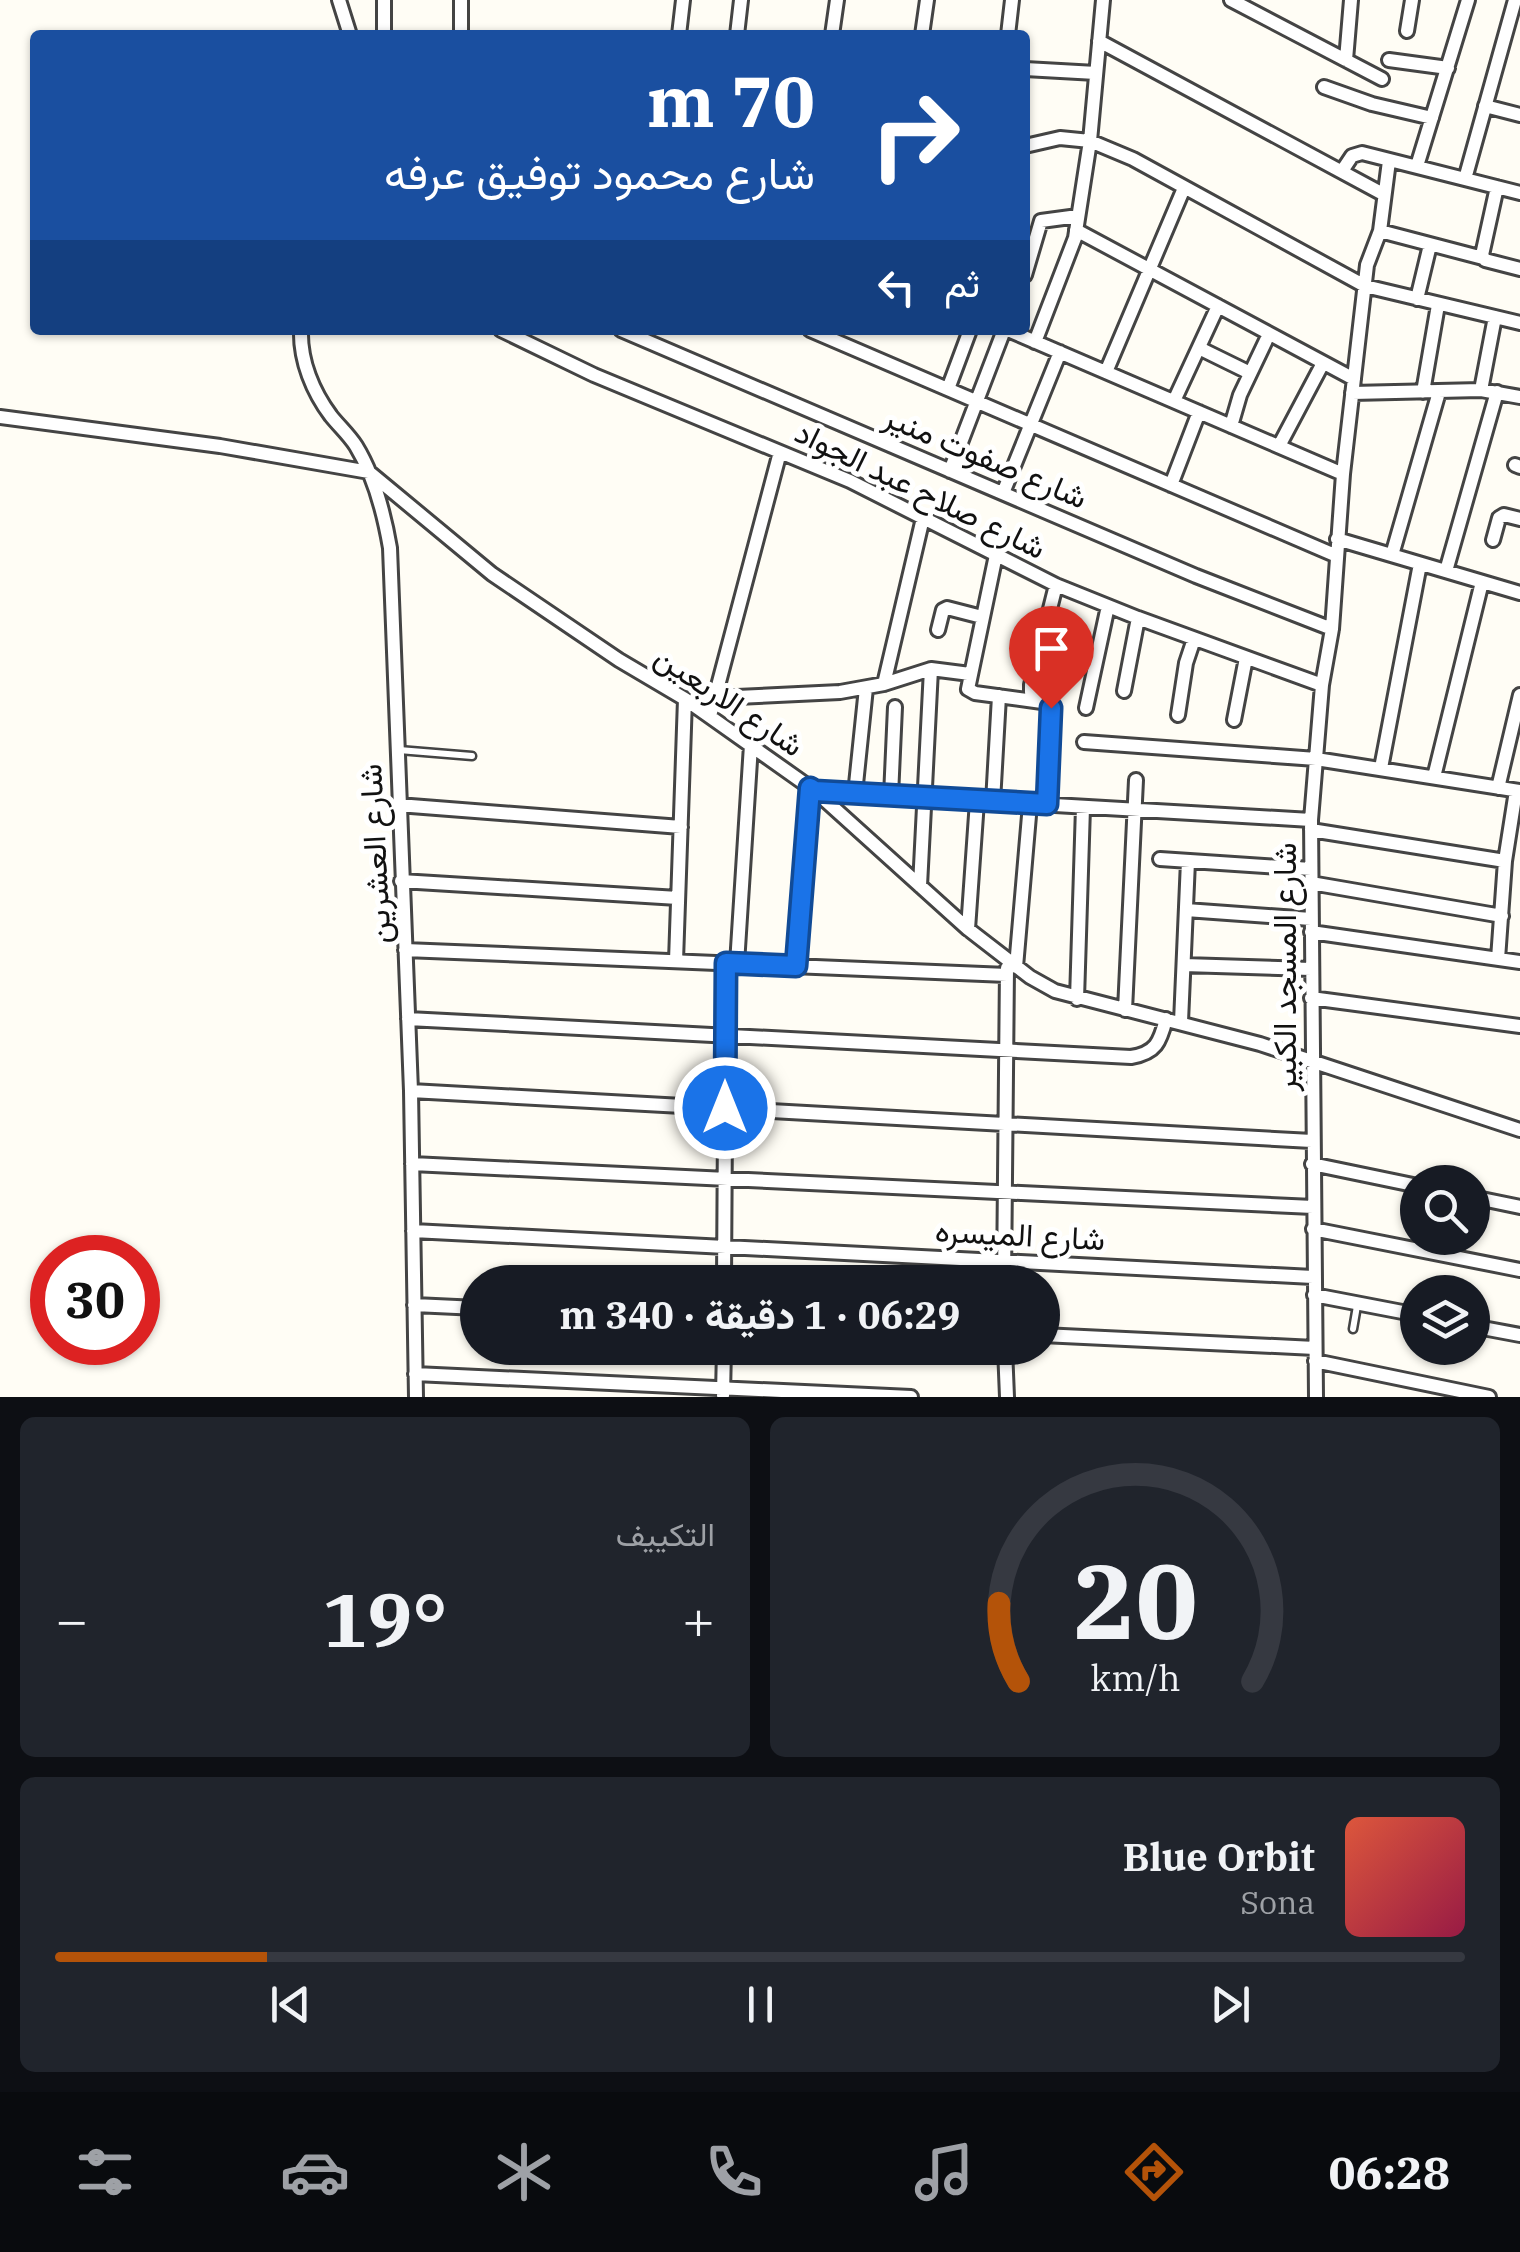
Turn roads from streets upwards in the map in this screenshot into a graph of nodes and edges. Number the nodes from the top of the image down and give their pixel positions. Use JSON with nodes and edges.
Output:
{"nodes":[{"id":1,"x":339,"y":0,"type":"edge"},
{"id":2,"x":384,"y":0,"type":"edge"},
{"id":3,"x":461,"y":0,"type":"edge"},
{"id":4,"x":683,"y":0,"type":"edge"},
{"id":5,"x":741,"y":0,"type":"edge"},
{"id":6,"x":836,"y":0,"type":"edge"},
{"id":7,"x":927,"y":0,"type":"edge"},
{"id":8,"x":1012,"y":0,"type":"edge"},
{"id":9,"x":1103,"y":0,"type":"edge"},
{"id":10,"x":1231,"y":0,"type":"edge"},
{"id":11,"x":1265,"y":0,"type":"edge"},
{"id":12,"x":1352,"y":0,"type":"edge"},
{"id":13,"x":1412,"y":0,"type":"edge"},
{"id":14,"x":1468,"y":0,"type":"edge"},
{"id":15,"x":1515,"y":0,"type":"edge"},
{"id":16,"x":1263,"y":17,"type":"junction"},
{"id":17,"x":348,"y":30,"type":"edge"},
{"id":18,"x":384,"y":30,"type":"edge"},
{"id":19,"x":461,"y":30,"type":"edge"},
{"id":20,"x":680,"y":30,"type":"edge"},
{"id":21,"x":738,"y":30,"type":"edge"},
{"id":22,"x":833,"y":30,"type":"edge"},
{"id":23,"x":923,"y":30,"type":"edge"},
{"id":24,"x":1009,"y":30,"type":"edge"},
{"id":25,"x":1407,"y":31,"type":"dead end"},
{"id":26,"x":1099,"y":41,"type":"junction"},
{"id":27,"x":1346,"y":60,"type":"junction"},
{"id":28,"x":1388,"y":60,"type":"dead end"},
{"id":29,"x":1030,"y":68,"type":"edge"},
{"id":30,"x":1448,"y":68,"type":"junction"},
{"id":31,"x":1096,"y":73,"type":"junction"},
{"id":32,"x":1382,"y":79,"type":"dead end"},
{"id":33,"x":1324,"y":87,"type":"dead end"},
{"id":34,"x":1485,"y":106,"type":"junction"},
{"id":35,"x":1519,"y":111,"type":"edge"},
{"id":36,"x":1432,"y":118,"type":"junction"},
{"id":37,"x":1090,"y":141,"type":"junction"},
{"id":38,"x":1030,"y":145,"type":"edge"},
{"id":39,"x":1388,"y":162,"type":"junction"},
{"id":40,"x":1417,"y":166,"type":"junction"},
{"id":41,"x":1342,"y":172,"type":"junction"},
{"id":42,"x":1464,"y":179,"type":"junction"},
{"id":43,"x":1496,"y":187,"type":"junction"},
{"id":44,"x":1184,"y":188,"type":"junction"},
{"id":45,"x":1383,"y":194,"type":"junction"},
{"id":46,"x":1520,"y":194,"type":"edge"},
{"id":47,"x":1077,"y":223,"type":"junction"},
{"id":48,"x":1031,"y":231,"type":"edge"},
{"id":49,"x":1380,"y":232,"type":"junction"},
{"id":50,"x":1430,"y":245,"type":"junction"},
{"id":51,"x":1483,"y":258,"type":"junction"},
{"id":52,"x":1148,"y":269,"type":"junction"},
{"id":53,"x":1520,"y":269,"type":"edge"},
{"id":54,"x":1365,"y":286,"type":"junction"},
{"id":55,"x":1417,"y":299,"type":"junction"},
{"id":56,"x":1438,"y":304,"type":"junction"},
{"id":57,"x":1218,"y":306,"type":"junction"},
{"id":58,"x":1495,"y":317,"type":"junction"},
{"id":59,"x":1520,"y":323,"type":"edge"},
{"id":60,"x":1269,"y":334,"type":"junction"},
{"id":61,"x":301,"y":335,"type":"edge"},
{"id":62,"x":511,"y":335,"type":"edge"},
{"id":63,"x":633,"y":335,"type":"edge"},
{"id":64,"x":822,"y":335,"type":"edge"},
{"id":65,"x":968,"y":335,"type":"edge"},
{"id":66,"x":1004,"y":335,"type":"edge"},
{"id":67,"x":1018,"y":335,"type":"edge"},
{"id":68,"x":1035,"y":342,"type":"junction"},
{"id":69,"x":1199,"y":348,"type":"junction"},
{"id":70,"x":1060,"y":352,"type":"junction"},
{"id":71,"x":1323,"y":363,"type":"junction"},
{"id":72,"x":1106,"y":372,"type":"junction"},
{"id":73,"x":1250,"y":373,"type":"junction"},
{"id":74,"x":1353,"y":386,"type":"junction"},
{"id":75,"x":948,"y":389,"type":"junction"},
{"id":76,"x":1481,"y":390,"type":"junction"},
{"id":77,"x":1423,"y":392,"type":"junction"},
{"id":78,"x":1439,"y":392,"type":"junction"},
{"id":79,"x":1497,"y":392,"type":"junction"},
{"id":80,"x":1520,"y":397,"type":"edge"},
{"id":81,"x":977,"y":401,"type":"junction"},
{"id":82,"x":1174,"y":402,"type":"junction"},
{"id":83,"x":1198,"y":412,"type":"junction"},
{"id":84,"x":0,"y":417,"type":"edge"},
{"id":85,"x":1031,"y":424,"type":"junction"},
{"id":86,"x":1231,"y":426,"type":"junction"},
{"id":87,"x":1278,"y":446,"type":"junction"},
{"id":88,"x":780,"y":452,"type":"junction"},
{"id":89,"x":950,"y":471,"type":"junction"},
{"id":90,"x":369,"y":472,"type":"junction"},
{"id":91,"x":1343,"y":474,"type":"junction"},
{"id":92,"x":1171,"y":484,"type":"junction"},
{"id":93,"x":1003,"y":494,"type":"junction"},
{"id":94,"x":924,"y":518,"type":"junction"},
{"id":95,"x":1520,"y":519,"type":"edge"},
{"id":96,"x":1337,"y":539,"type":"junction"},
{"id":97,"x":1492,"y":540,"type":"dead end"},
{"id":98,"x":996,"y":555,"type":"junction"},
{"id":99,"x":1392,"y":555,"type":"junction"},
{"id":100,"x":1336,"y":556,"type":"junction"},
{"id":101,"x":1420,"y":564,"type":"junction"},
{"id":102,"x":1446,"y":571,"type":"junction"},
{"id":103,"x":1482,"y":582,"type":"junction"},
{"id":104,"x":1056,"y":585,"type":"junction"},
{"id":105,"x":1520,"y":593,"type":"edge"},
{"id":106,"x":1108,"y":606,"type":"junction"},
{"id":107,"x":982,"y":616,"type":"junction"},
{"id":108,"x":1138,"y":618,"type":"junction"},
{"id":109,"x":1332,"y":629,"type":"junction"},
{"id":110,"x":938,"y":630,"type":"dead end"},
{"id":111,"x":1194,"y":639,"type":"junction"},
{"id":112,"x":1246,"y":658,"type":"junction"},
{"id":113,"x":931,"y":669,"type":"junction"},
{"id":114,"x":970,"y":674,"type":"junction"},
{"id":115,"x":884,"y":684,"type":"junction"},
{"id":116,"x":1322,"y":685,"type":"junction"},
{"id":117,"x":866,"y":688,"type":"junction"},
{"id":118,"x":1124,"y":691,"type":"dead end"},
{"id":119,"x":1520,"y":695,"type":"edge"},
{"id":120,"x":999,"y":696,"type":"junction"},
{"id":121,"x":715,"y":698,"type":"junction"},
{"id":122,"x":686,"y":699,"type":"junction"},
{"id":123,"x":1050,"y":704,"type":"junction"},
{"id":124,"x":895,"y":707,"type":"dead end"},
{"id":125,"x":1086,"y":708,"type":"dead end"},
{"id":126,"x":1178,"y":714,"type":"dead end"},
{"id":127,"x":710,"y":716,"type":"junction"},
{"id":128,"x":1234,"y":720,"type":"dead end"},
{"id":129,"x":1516,"y":728,"type":"edge"},
{"id":130,"x":1084,"y":742,"type":"dead end"},
{"id":131,"x":751,"y":745,"type":"junction"},
{"id":132,"x":1316,"y":759,"type":"junction"},
{"id":133,"x":1381,"y":768,"type":"junction"},
{"id":134,"x":1434,"y":776,"type":"junction"},
{"id":135,"x":1136,"y":780,"type":"dead end"},
{"id":136,"x":1498,"y":788,"type":"junction"},
{"id":137,"x":812,"y":790,"type":"junction"},
{"id":138,"x":1518,"y":791,"type":"edge"},
{"id":139,"x":855,"y":794,"type":"junction"},
{"id":140,"x":891,"y":796,"type":"junction"},
{"id":141,"x":925,"y":798,"type":"junction"},
{"id":142,"x":977,"y":800,"type":"junction"},
{"id":143,"x":993,"y":802,"type":"junction"},
{"id":144,"x":1030,"y":804,"type":"junction"},
{"id":145,"x":1047,"y":804,"type":"junction"},
{"id":146,"x":398,"y":806,"type":"junction"},
{"id":147,"x":1083,"y":806,"type":"junction"},
{"id":148,"x":1134,"y":810,"type":"junction"},
{"id":149,"x":1311,"y":825,"type":"junction"},
{"id":150,"x":681,"y":827,"type":"junction"},
{"id":151,"x":1160,"y":860,"type":"dead end"},
{"id":152,"x":1188,"y":861,"type":"junction"},
{"id":153,"x":1505,"y":861,"type":"junction"},
{"id":154,"x":1311,"y":876,"type":"junction"},
{"id":155,"x":1504,"y":880,"type":"junction"},
{"id":156,"x":401,"y":882,"type":"junction"},
{"id":157,"x":1520,"y":882,"type":"edge"},
{"id":158,"x":920,"y":886,"type":"junction"},
{"id":159,"x":678,"y":898,"type":"junction"},
{"id":160,"x":1186,"y":910,"type":"junction"},
{"id":161,"x":1502,"y":916,"type":"junction"},
{"id":162,"x":1311,"y":925,"type":"junction"},
{"id":163,"x":968,"y":929,"type":"junction"},
{"id":164,"x":406,"y":950,"type":"junction"},
{"id":165,"x":1498,"y":958,"type":"junction"},
{"id":166,"x":676,"y":961,"type":"junction"},
{"id":167,"x":1520,"y":962,"type":"edge"},
{"id":168,"x":731,"y":964,"type":"junction"},
{"id":169,"x":1184,"y":965,"type":"junction"},
{"id":170,"x":796,"y":966,"type":"junction"},
{"id":171,"x":1010,"y":967,"type":"junction"},
{"id":172,"x":1311,"y":969,"type":"junction"},
{"id":173,"x":1311,"y":998,"type":"junction"},
{"id":174,"x":1077,"y":999,"type":"junction"},
{"id":175,"x":1125,"y":1010,"type":"junction"},
{"id":176,"x":408,"y":1019,"type":"junction"},
{"id":177,"x":1174,"y":1021,"type":"junction"},
{"id":178,"x":1520,"y":1026,"type":"edge"},
{"id":179,"x":725,"y":1035,"type":"junction"},
{"id":180,"x":1007,"y":1049,"type":"junction"},
{"id":181,"x":1311,"y":1062,"type":"junction"},
{"id":182,"x":411,"y":1091,"type":"junction"},
{"id":183,"x":725,"y":1108,"type":"junction"},
{"id":184,"x":1007,"y":1123,"type":"junction"},
{"id":185,"x":1520,"y":1130,"type":"edge"},
{"id":186,"x":1312,"y":1141,"type":"junction"},
{"id":187,"x":412,"y":1164,"type":"junction"},
{"id":188,"x":1312,"y":1164,"type":"junction"},
{"id":189,"x":725,"y":1178,"type":"junction"},
{"id":190,"x":1400,"y":1182,"type":"edge"},
{"id":191,"x":1006,"y":1192,"type":"junction"},
{"id":192,"x":1490,"y":1200,"type":"edge"},
{"id":193,"x":1313,"y":1206,"type":"junction"},
{"id":194,"x":1520,"y":1206,"type":"edge"},
{"id":195,"x":1313,"y":1228,"type":"junction"},
{"id":196,"x":413,"y":1231,"type":"junction"},
{"id":197,"x":724,"y":1247,"type":"junction"},
{"id":198,"x":1004,"y":1261,"type":"junction"},
{"id":199,"x":724,"y":1265,"type":"edge"},
{"id":200,"x":1004,"y":1265,"type":"edge"},
{"id":201,"x":1520,"y":1270,"type":"edge"},
{"id":202,"x":1314,"y":1277,"type":"junction"},
{"id":203,"x":1314,"y":1295,"type":"junction"},
{"id":204,"x":414,"y":1305,"type":"junction"},
{"id":205,"x":460,"y":1307,"type":"edge"},
{"id":206,"x":1400,"y":1312,"type":"edge"},
{"id":207,"x":1490,"y":1329,"type":"edge"},
{"id":208,"x":1520,"y":1335,"type":"edge"},
{"id":209,"x":1060,"y":1336,"type":"edge"},
{"id":210,"x":1315,"y":1355,"type":"junction"},
{"id":211,"x":724,"y":1365,"type":"edge"},
{"id":212,"x":1005,"y":1365,"type":"edge"},
{"id":213,"x":415,"y":1374,"type":"junction"},
{"id":214,"x":723,"y":1393,"type":"edge"},
{"id":215,"x":416,"y":1397,"type":"edge"},
{"id":216,"x":911,"y":1397,"type":"edge"},
{"id":217,"x":1006,"y":1397,"type":"edge"},
{"id":218,"x":1316,"y":1397,"type":"edge"},
{"id":219,"x":1489,"y":1397,"type":"edge"}],
"edges":[{"from":1,"to":17,"type":"street"},
{"from":2,"to":18,"type":"street"},
{"from":3,"to":19,"type":"street"},
{"from":4,"to":20,"type":"street"},
{"from":5,"to":21,"type":"street"},
{"from":6,"to":22,"type":"street"},
{"from":7,"to":23,"type":"street"},
{"from":8,"to":24,"type":"street"},
{"from":9,"to":26,"type":"street"},
{"from":10,"to":16,"type":"street"},
{"from":11,"to":16,"type":"street"},
{"from":12,"to":27,"type":"street"},
{"from":13,"to":25,"type":"street"},
{"from":14,"to":30,"type":"street"},
{"from":15,"to":34,"type":"street"},
{"from":16,"to":27,"type":"street"},
{"from":26,"to":31,"type":"street"},
{"from":26,"to":41,"type":"street"},
{"from":27,"to":32,"type":"street"},
{"from":28,"to":30,"type":"street"},
{"from":29,"to":31,"type":"street"},
{"from":30,"to":36,"type":"street"},
{"from":31,"to":37,"type":"street"},
{"from":33,"to":36,"type":"street"},
{"from":34,"to":35,"type":"street"},
{"from":34,"to":42,"type":"street"},
{"from":36,"to":40,"type":"street"},
{"from":37,"to":38,"type":"street"},
{"from":37,"to":44,"type":"street"},
{"from":37,"to":47,"type":"street"},
{"from":39,"to":40,"type":"street"},
{"from":39,"to":41,"type":"street"},
{"from":39,"to":45,"type":"street","name":"شارع المسجد الكبير"},
{"from":40,"to":42,"type":"street"},
{"from":41,"to":45,"type":"street"},
{"from":42,"to":43,"type":"street"},
{"from":43,"to":46,"type":"street"},
{"from":43,"to":51,"type":"street"},
{"from":44,"to":52,"type":"street"},
{"from":44,"to":54,"type":"street"},
{"from":45,"to":49,"type":"street","name":"شارع المسجد الكبير"},
{"from":47,"to":48,"type":"street"},
{"from":47,"to":52,"type":"street"},
{"from":47,"to":68,"type":"street"},
{"from":49,"to":50,"type":"street"},
{"from":49,"to":54,"type":"street","name":"شارع المسجد الكبير"},
{"from":50,"to":51,"type":"street"},
{"from":50,"to":55,"type":"street"},
{"from":51,"to":53,"type":"street"},
{"from":52,"to":57,"type":"street"},
{"from":52,"to":72,"type":"street"},
{"from":54,"to":55,"type":"street"},
{"from":54,"to":74,"type":"street","name":"شارع المسجد الكبير"},
{"from":55,"to":56,"type":"street"},
{"from":56,"to":58,"type":"street"},
{"from":56,"to":77,"type":"street"},
{"from":57,"to":60,"type":"street"},
{"from":57,"to":69,"type":"street"},
{"from":58,"to":59,"type":"street"},
{"from":58,"to":76,"type":"street"},
{"from":60,"to":71,"type":"street"},
{"from":60,"to":73,"type":"street"},
{"from":61,"to":90,"type":"street","name":"شارع العشرين"},
{"from":62,"to":88,"type":"street","name":"شارع صلاح عبد الجواد"},
{"from":63,"to":89,"type":"street","name":"شارع صفوت منير"},
{"from":64,"to":75,"type":"street"},
{"from":65,"to":75,"type":"street"},
{"from":66,"to":81,"type":"street"},
{"from":67,"to":68,"type":"street"},
{"from":68,"to":70,"type":"street"},
{"from":69,"to":73,"type":"street"},
{"from":69,"to":82,"type":"street"},
{"from":70,"to":72,"type":"street"},
{"from":70,"to":85,"type":"street"},
{"from":71,"to":74,"type":"street"},
{"from":71,"to":87,"type":"street"},
{"from":72,"to":82,"type":"street"},
{"from":73,"to":86,"type":"street"},
{"from":74,"to":77,"type":"street"},
{"from":74,"to":91,"type":"street","name":"شارع المسجد الكبير"},
{"from":75,"to":81,"type":"street"},
{"from":76,"to":78,"type":"street"},
{"from":76,"to":79,"type":"street"},
{"from":77,"to":78,"type":"street"},
{"from":78,"to":99,"type":"street"},
{"from":79,"to":80,"type":"street"},
{"from":79,"to":102,"type":"street"},
{"from":81,"to":85,"type":"street"},
{"from":81,"to":89,"type":"street"},
{"from":82,"to":83,"type":"street"},
{"from":83,"to":86,"type":"street"},
{"from":83,"to":92,"type":"street"},
{"from":84,"to":90,"type":"street","name":"شارع الاربعين"},
{"from":85,"to":92,"type":"street"},
{"from":85,"to":93,"type":"street"},
{"from":86,"to":87,"type":"street"},
{"from":87,"to":91,"type":"street"},
{"from":88,"to":94,"type":"street","name":"شارع صلاح عبد الجواد"},
{"from":88,"to":121,"type":"street"},
{"from":89,"to":93,"type":"street","name":"شارع صفوت منير"},
{"from":90,"to":122,"type":"street","name":"شارع الاربعين"},
{"from":90,"to":146,"type":"street","name":"شارع العشرين"},
{"from":91,"to":96,"type":"street","name":"شارع المسجد الكبير"},
{"from":92,"to":100,"type":"street"},
{"from":93,"to":109,"type":"street","name":"شارع صفوت منير"},
{"from":94,"to":98,"type":"street","name":"شارع صلاح عبد الجواد"},
{"from":94,"to":115,"type":"street"},
{"from":95,"to":97,"type":"street"},
{"from":96,"to":99,"type":"street"},
{"from":96,"to":100,"type":"street","name":"شارع المسجد الكبير"},
{"from":98,"to":104,"type":"street","name":"شارع صلاح عبد الجواد"},
{"from":98,"to":107,"type":"street"},
{"from":99,"to":101,"type":"street"},
{"from":100,"to":109,"type":"street","name":"شارع المسجد الكبير"},
{"from":101,"to":102,"type":"street"},
{"from":101,"to":133,"type":"street"},
{"from":102,"to":103,"type":"street"},
{"from":103,"to":105,"type":"street"},
{"from":103,"to":134,"type":"street"},
{"from":104,"to":106,"type":"street","name":"شارع صلاح عبد الجواد"},
{"from":104,"to":123,"type":"street"},
{"from":106,"to":108,"type":"street","name":"شارع صلاح عبد الجواد"},
{"from":106,"to":125,"type":"street"},
{"from":107,"to":110,"type":"street"},
{"from":107,"to":114,"type":"street"},
{"from":108,"to":111,"type":"street","name":"شارع صلاح عبد الجواد"},
{"from":108,"to":118,"type":"street"},
{"from":109,"to":116,"type":"street","name":"شارع المسجد الكبير"},
{"from":111,"to":112,"type":"street","name":"شارع صلاح عبد الجواد"},
{"from":111,"to":126,"type":"street"},
{"from":112,"to":116,"type":"street","name":"شارع صلاح عبد الجواد"},
{"from":112,"to":128,"type":"street"},
{"from":113,"to":114,"type":"street"},
{"from":113,"to":115,"type":"street"},
{"from":113,"to":141,"type":"street"},
{"from":114,"to":120,"type":"street"},
{"from":115,"to":117,"type":"street"},
{"from":116,"to":132,"type":"street","name":"شارع المسجد الكبير"},
{"from":117,"to":121,"type":"street"},
{"from":117,"to":139,"type":"street"},
{"from":119,"to":129,"type":"street"},
{"from":120,"to":123,"type":"street"},
{"from":120,"to":143,"type":"street"},
{"from":121,"to":127,"type":"street"},
{"from":122,"to":127,"type":"street","name":"شارع الاربعين"},
{"from":122,"to":150,"type":"street"},
{"from":123,"to":145,"type":"street"},
{"from":124,"to":140,"type":"street"},
{"from":127,"to":131,"type":"street","name":"شارع الاربعين"},
{"from":129,"to":136,"type":"street"},
{"from":130,"to":132,"type":"street"},
{"from":131,"to":137,"type":"street","name":"شارع الاربعين"},
{"from":131,"to":168,"type":"street"},
{"from":132,"to":133,"type":"street"},
{"from":132,"to":149,"type":"street","name":"شارع المسجد الكبير"},
{"from":133,"to":134,"type":"street"},
{"from":134,"to":136,"type":"street"},
{"from":135,"to":148,"type":"street"},
{"from":136,"to":138,"type":"street"},
{"from":137,"to":139,"type":"street"},
{"from":137,"to":158,"type":"street","name":"شارع الاربعين"},
{"from":137,"to":170,"type":"street"},
{"from":138,"to":153,"type":"street"},
{"from":139,"to":140,"type":"street"},
{"from":140,"to":141,"type":"street"},
{"from":141,"to":142,"type":"street"},
{"from":141,"to":158,"type":"street"},
{"from":142,"to":143,"type":"street"},
{"from":142,"to":163,"type":"street"},
{"from":143,"to":144,"type":"street"},
{"from":144,"to":145,"type":"street"},
{"from":144,"to":171,"type":"street"},
{"from":145,"to":147,"type":"street"},
{"from":146,"to":150,"type":"street"},
{"from":146,"to":156,"type":"street","name":"شارع العشرين"},
{"from":147,"to":148,"type":"street"},
{"from":147,"to":174,"type":"street"},
{"from":148,"to":149,"type":"street"},
{"from":148,"to":175,"type":"street"},
{"from":149,"to":153,"type":"street"},
{"from":149,"to":154,"type":"street","name":"شارع المسجد الكبير"},
{"from":150,"to":159,"type":"street"},
{"from":151,"to":152,"type":"street"},
{"from":152,"to":154,"type":"street"},
{"from":152,"to":160,"type":"street"},
{"from":153,"to":155,"type":"street"},
{"from":154,"to":161,"type":"street"},
{"from":154,"to":162,"type":"street","name":"شارع المسجد الكبير"},
{"from":155,"to":157,"type":"street"},
{"from":155,"to":161,"type":"street"},
{"from":156,"to":159,"type":"street"},
{"from":156,"to":164,"type":"street","name":"شارع العشرين"},
{"from":158,"to":163,"type":"street","name":"شارع الاربعين"},
{"from":159,"to":166,"type":"street"},
{"from":160,"to":162,"type":"street"},
{"from":160,"to":169,"type":"street"},
{"from":161,"to":165,"type":"street"},
{"from":162,"to":165,"type":"street"},
{"from":162,"to":172,"type":"street","name":"شارع المسجد الكبير"},
{"from":163,"to":171,"type":"street","name":"شارع الاربعين"},
{"from":164,"to":166,"type":"street"},
{"from":164,"to":176,"type":"street","name":"شارع العشرين"},
{"from":165,"to":167,"type":"street"},
{"from":166,"to":168,"type":"street"},
{"from":168,"to":170,"type":"street"},
{"from":168,"to":179,"type":"street"},
{"from":169,"to":172,"type":"street"},
{"from":169,"to":177,"type":"street"},
{"from":170,"to":171,"type":"street"},
{"from":171,"to":174,"type":"street","name":"شارع الاربعين"},
{"from":171,"to":180,"type":"street"},
{"from":172,"to":173,"type":"street","name":"شارع المسجد الكبير"},
{"from":173,"to":178,"type":"street"},
{"from":173,"to":181,"type":"street","name":"شارع المسجد الكبير"},
{"from":174,"to":175,"type":"street","name":"شارع الاربعين"},
{"from":175,"to":177,"type":"street","name":"شارع الاربعين"},
{"from":176,"to":179,"type":"street"},
{"from":176,"to":182,"type":"street","name":"شارع العشرين"},
{"from":177,"to":180,"type":"street"},
{"from":177,"to":181,"type":"street","name":"شارع الاربعين"},
{"from":179,"to":180,"type":"street"},
{"from":179,"to":183,"type":"street"},
{"from":180,"to":184,"type":"street"},
{"from":181,"to":185,"type":"street","name":"شارع الاربعين"},
{"from":181,"to":186,"type":"street","name":"شارع المسجد الكبير"},
{"from":182,"to":183,"type":"street"},
{"from":182,"to":187,"type":"street","name":"شارع العشرين"},
{"from":183,"to":184,"type":"street"},
{"from":183,"to":189,"type":"street"},
{"from":184,"to":186,"type":"street"},
{"from":184,"to":191,"type":"street"},
{"from":186,"to":188,"type":"street","name":"شارع المسجد الكبير"},
{"from":187,"to":189,"type":"street"},
{"from":187,"to":196,"type":"street","name":"شارع العشرين"},
{"from":188,"to":190,"type":"street"},
{"from":188,"to":193,"type":"street","name":"شارع المسجد الكبير"},
{"from":189,"to":191,"type":"street"},
{"from":189,"to":197,"type":"street"},
{"from":191,"to":193,"type":"street"},
{"from":191,"to":198,"type":"street"},
{"from":192,"to":194,"type":"street"},
{"from":193,"to":195,"type":"street","name":"شارع المسجد الكبير"},
{"from":195,"to":201,"type":"street"},
{"from":195,"to":202,"type":"street","name":"شارع المسجد الكبير"},
{"from":196,"to":197,"type":"street","name":"شارع الميسره"},
{"from":196,"to":204,"type":"street","name":"شارع العشرين"},
{"from":197,"to":198,"type":"street","name":"شارع الميسره"},
{"from":197,"to":199,"type":"street"},
{"from":198,"to":200,"type":"street"},
{"from":198,"to":202,"type":"street","name":"شارع الميسره"},
{"from":202,"to":203,"type":"street","name":"شارع المسجد الكبير"},
{"from":203,"to":206,"type":"street"},
{"from":203,"to":210,"type":"street","name":"شارع المسجد الكبير"},
{"from":204,"to":205,"type":"street"},
{"from":204,"to":213,"type":"street","name":"شارع العشرين"},
{"from":207,"to":208,"type":"street"},
{"from":209,"to":210,"type":"street"},
{"from":210,"to":218,"type":"street","name":"شارع المسجد الكبير"},
{"from":210,"to":219,"type":"street"},
{"from":211,"to":214,"type":"street"},
{"from":212,"to":217,"type":"street"},
{"from":213,"to":214,"type":"street"},
{"from":213,"to":215,"type":"street","name":"شارع العشرين"},
{"from":214,"to":216,"type":"street"}]}
